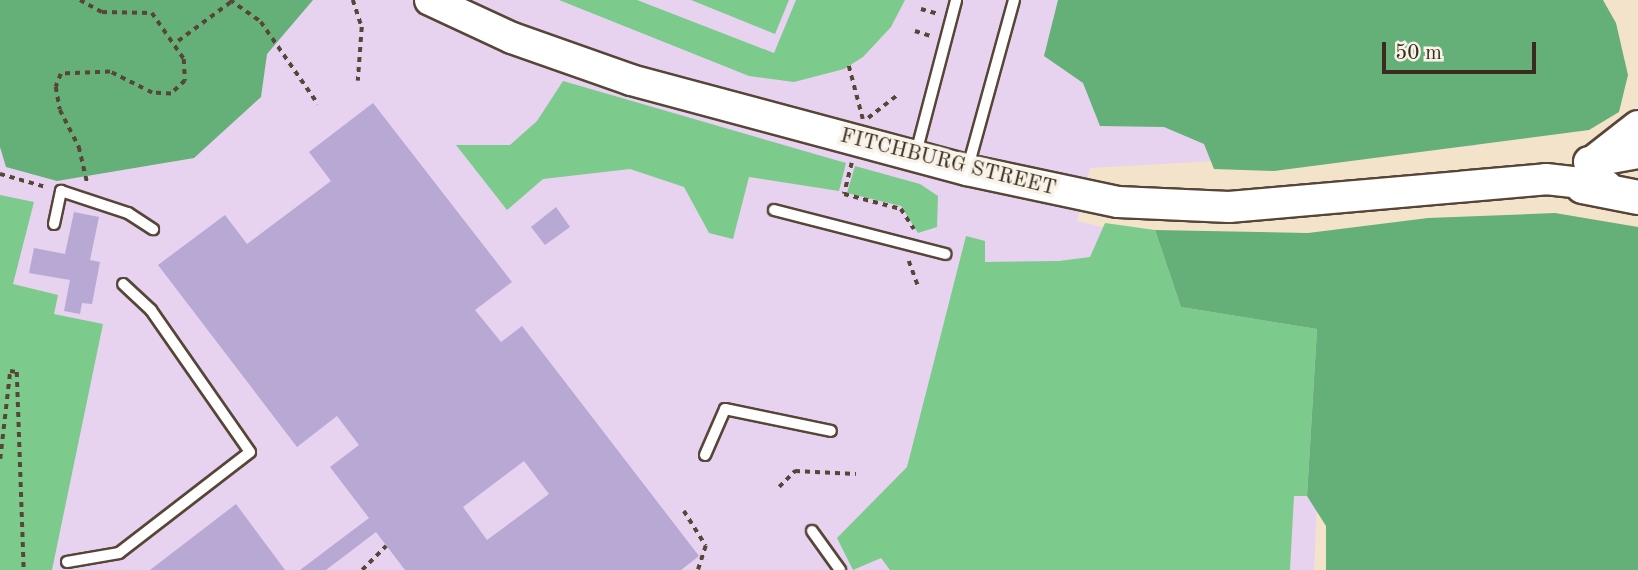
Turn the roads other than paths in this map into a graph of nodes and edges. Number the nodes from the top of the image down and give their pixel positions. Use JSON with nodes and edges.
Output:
{"nodes":[{"id":1,"x":430,"y":0,"type":"edge"},
{"id":2,"x":956,"y":0,"type":"edge"},
{"id":3,"x":1014,"y":0,"type":"edge"},
{"id":4,"x":1638,"y":127,"type":"edge"},
{"id":5,"x":1638,"y":153,"type":"edge"},
{"id":6,"x":915,"y":156,"type":"junction"},
{"id":7,"x":967,"y":170,"type":"junction"},
{"id":8,"x":1589,"y":173,"type":"junction"},
{"id":9,"x":1638,"y":182,"type":"edge"},
{"id":10,"x":1638,"y":197,"type":"edge"},
{"id":11,"x":774,"y":210,"type":"dead end"},
{"id":12,"x":54,"y":224,"type":"dead end"},
{"id":13,"x":153,"y":229,"type":"dead end"},
{"id":14,"x":945,"y":254,"type":"dead end"},
{"id":15,"x":123,"y":284,"type":"dead end"},
{"id":16,"x":831,"y":431,"type":"dead end"},
{"id":17,"x":705,"y":455,"type":"dead end"},
{"id":18,"x":812,"y":531,"type":"dead end"},
{"id":19,"x":67,"y":562,"type":"dead end"},
{"id":20,"x":840,"y":570,"type":"edge"}],
"edges":[{"from":1,"to":6,"type":"street","name":"FITCHBURG STREET"},
{"from":2,"to":6,"type":"lane"},
{"from":3,"to":7,"type":"lane"},
{"from":4,"to":8,"type":"main road"},
{"from":5,"to":8,"type":"street"},
{"from":6,"to":7,"type":"street","name":"FITCHBURG STREET"},
{"from":7,"to":8,"type":"street","name":"FITCHBURG STREET"},
{"from":8,"to":9,"type":"street"},
{"from":8,"to":10,"type":"main road"},
{"from":11,"to":14,"type":"lane"},
{"from":12,"to":13,"type":"lane"},
{"from":15,"to":19,"type":"lane"},
{"from":16,"to":17,"type":"lane"},
{"from":18,"to":20,"type":"lane"}]}
